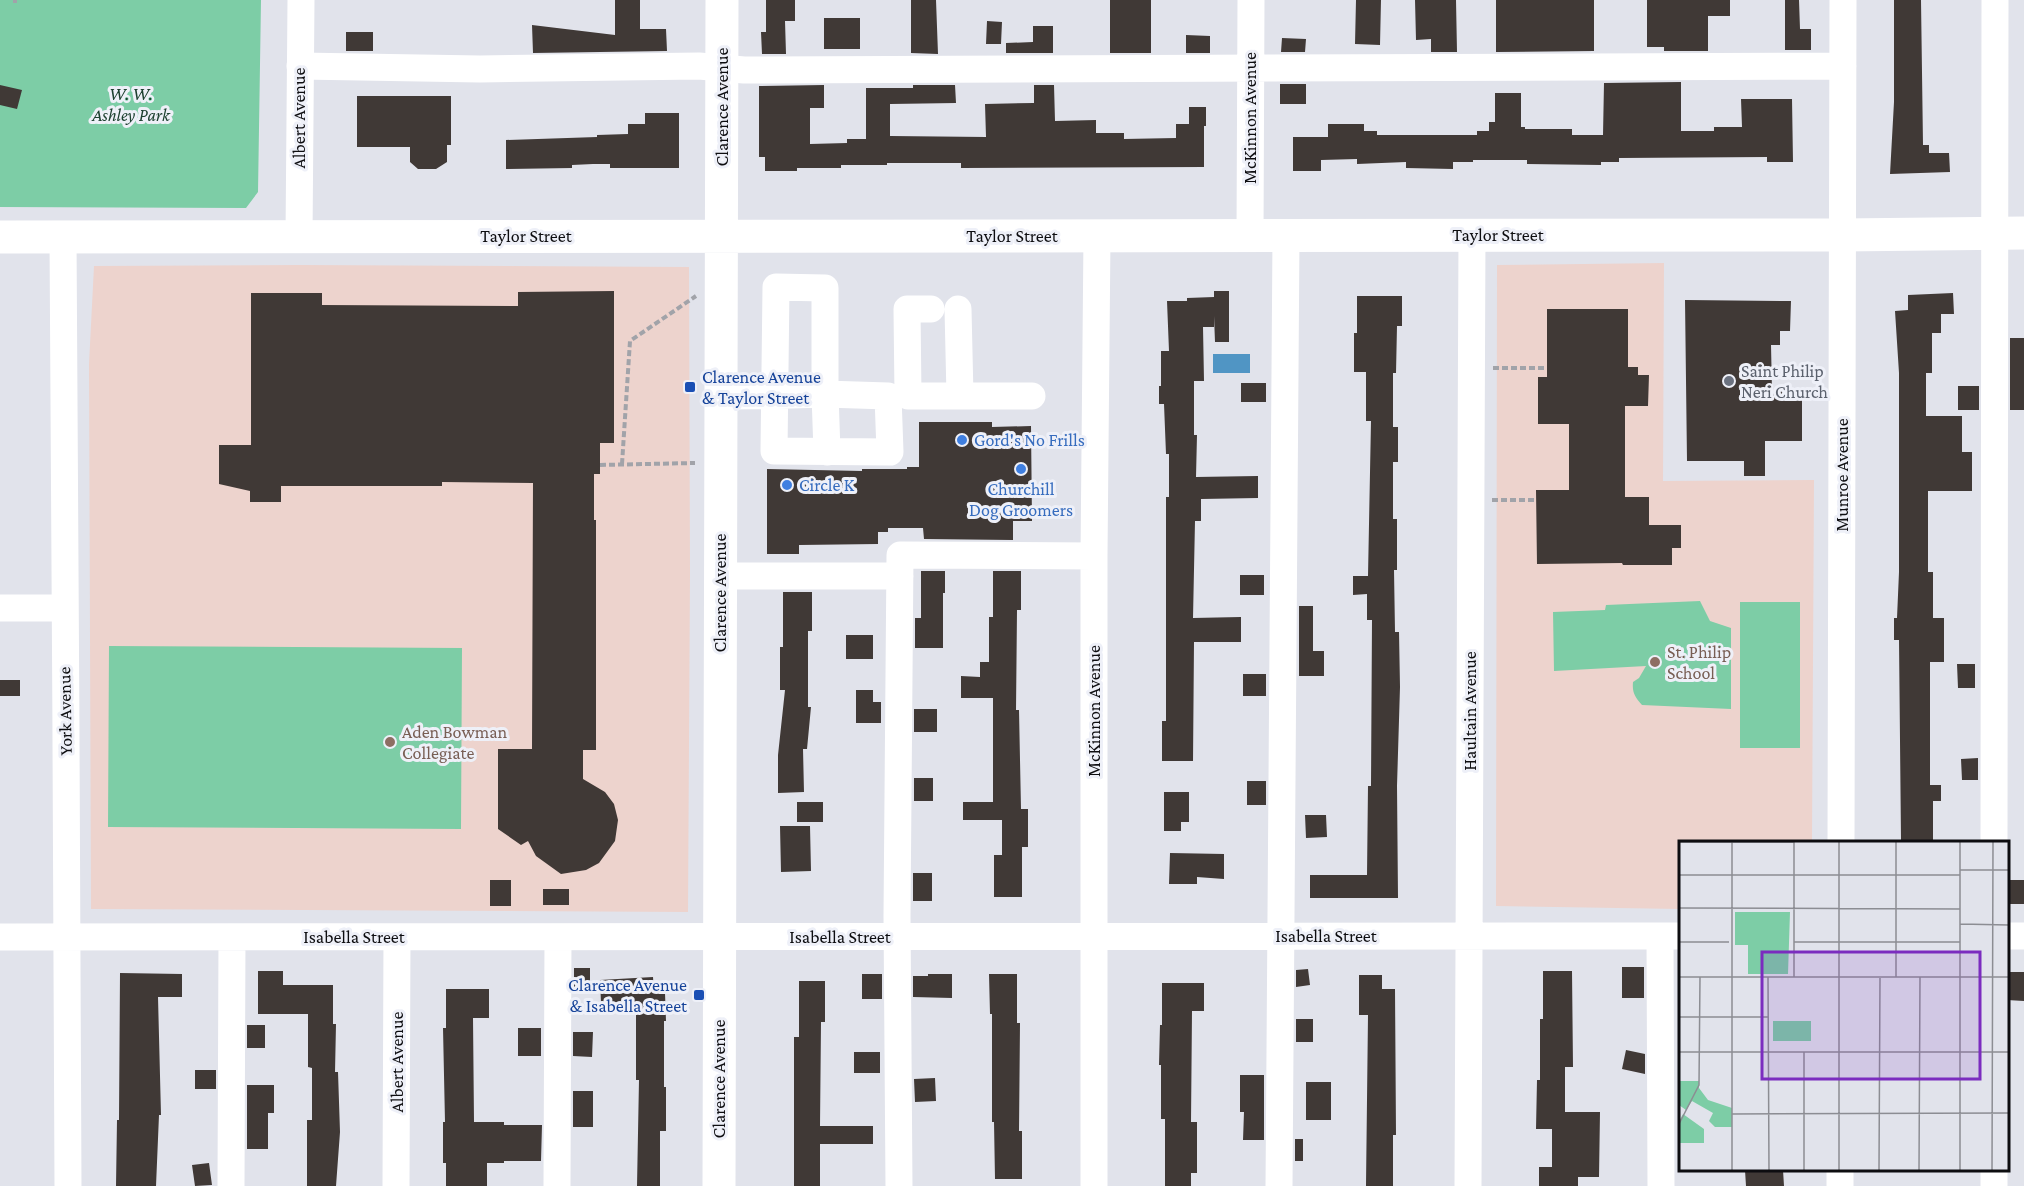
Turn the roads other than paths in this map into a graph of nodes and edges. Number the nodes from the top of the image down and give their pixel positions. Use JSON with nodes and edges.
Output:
{"nodes":[{"id":1,"x":301,"y":0,"type":"edge"},
{"id":2,"x":722,"y":0,"type":"edge"},
{"id":3,"x":1251,"y":0,"type":"edge"},
{"id":4,"x":1843,"y":0,"type":"edge"},
{"id":5,"x":1995,"y":0,"type":"edge"},
{"id":6,"x":300,"y":66,"type":"junction"},
{"id":7,"x":1843,"y":66,"type":"junction"},
{"id":8,"x":722,"y":68,"type":"junction"},
{"id":9,"x":1251,"y":68,"type":"junction"},
{"id":10,"x":2010,"y":233,"type":"edge"},
{"id":11,"x":1472,"y":235,"type":"junction"},
{"id":12,"x":1842,"y":235,"type":"junction"},
{"id":13,"x":1097,"y":236,"type":"junction"},
{"id":14,"x":1250,"y":236,"type":"junction"},
{"id":15,"x":1286,"y":236,"type":"junction"},
{"id":16,"x":0,"y":237,"type":"edge"},
{"id":17,"x":63,"y":237,"type":"junction"},
{"id":18,"x":299,"y":237,"type":"junction"},
{"id":19,"x":722,"y":237,"type":"junction"},
{"id":20,"x":931,"y":309,"type":"dead end"},
{"id":21,"x":958,"y":309,"type":"dead end"},
{"id":22,"x":825,"y":394,"type":"junction"},
{"id":23,"x":774,"y":395,"type":"junction"},
{"id":24,"x":721,"y":396,"type":"junction"},
{"id":25,"x":898,"y":396,"type":"junction"},
{"id":26,"x":960,"y":396,"type":"junction"},
{"id":27,"x":1032,"y":396,"type":"dead end"},
{"id":28,"x":827,"y":452,"type":"junction"},
{"id":29,"x":1094,"y":556,"type":"junction"},
{"id":30,"x":720,"y":576,"type":"junction"},
{"id":31,"x":900,"y":576,"type":"junction"},
{"id":32,"x":0,"y":608,"type":"edge"},
{"id":33,"x":64,"y":608,"type":"junction"},
{"id":34,"x":1841,"y":841,"type":"edge"},
{"id":35,"x":1994,"y":841,"type":"edge"},
{"id":36,"x":1281,"y":935,"type":"junction"},
{"id":37,"x":1094,"y":936,"type":"junction"},
{"id":38,"x":1670,"y":936,"type":"edge"},
{"id":39,"x":0,"y":937,"type":"edge"},
{"id":40,"x":68,"y":937,"type":"junction"},
{"id":41,"x":232,"y":937,"type":"junction"},
{"id":42,"x":398,"y":937,"type":"junction"},
{"id":43,"x":558,"y":937,"type":"junction"},
{"id":44,"x":720,"y":937,"type":"junction"},
{"id":45,"x":1470,"y":937,"type":"junction"},
{"id":46,"x":898,"y":938,"type":"junction"},
{"id":47,"x":68,"y":1186,"type":"edge"},
{"id":48,"x":231,"y":1186,"type":"edge"},
{"id":49,"x":396,"y":1186,"type":"edge"},
{"id":50,"x":557,"y":1186,"type":"edge"},
{"id":51,"x":719,"y":1186,"type":"edge"},
{"id":52,"x":899,"y":1186,"type":"edge"},
{"id":53,"x":1094,"y":1186,"type":"edge"},
{"id":54,"x":1279,"y":1186,"type":"edge"},
{"id":55,"x":1468,"y":1186,"type":"edge"},
{"id":56,"x":1661,"y":1186,"type":"edge"}],
"edges":[{"from":1,"to":6,"type":"street","name":"Albert Avenue"},
{"from":2,"to":8,"type":"main road","name":"Clarence Avenue"},
{"from":3,"to":9,"type":"street","name":"McKinnon Avenue"},
{"from":4,"to":7,"type":"street","name":"Munroe Avenue"},
{"from":5,"to":10,"type":"street"},
{"from":6,"to":8,"type":"street"},
{"from":6,"to":18,"type":"street","name":"Albert Avenue"},
{"from":7,"to":9,"type":"street"},
{"from":7,"to":12,"type":"street","name":"Munroe Avenue"},
{"from":8,"to":9,"type":"street"},
{"from":8,"to":19,"type":"main road","name":"Clarence Avenue"},
{"from":9,"to":14,"type":"street","name":"McKinnon Avenue"},
{"from":10,"to":12,"type":"main road","name":"Taylor Street"},
{"from":10,"to":35,"type":"street"},
{"from":11,"to":12,"type":"main road","name":"Taylor Street"},
{"from":11,"to":15,"type":"main road","name":"Taylor Street"},
{"from":11,"to":45,"type":"street","name":"Haultain Avenue"},
{"from":12,"to":34,"type":"street","name":"Munroe Avenue"},
{"from":13,"to":14,"type":"main road","name":"Taylor Street"},
{"from":13,"to":19,"type":"main road","name":"Taylor Street"},
{"from":13,"to":29,"type":"street","name":"McKinnon Avenue"},
{"from":14,"to":15,"type":"main road","name":"Taylor Street"},
{"from":15,"to":36,"type":"street"},
{"from":16,"to":17,"type":"main road","name":"Taylor Street"},
{"from":17,"to":18,"type":"main road","name":"Taylor Street"},
{"from":17,"to":33,"type":"street","name":"York Avenue"},
{"from":18,"to":19,"type":"main road","name":"Taylor Street"},
{"from":19,"to":24,"type":"main road","name":"Clarence Avenue"},
{"from":20,"to":25,"type":"street"},
{"from":21,"to":26,"type":"street"},
{"from":22,"to":23,"type":"street"},
{"from":22,"to":23,"type":"street"},
{"from":22,"to":25,"type":"street"},
{"from":22,"to":28,"type":"street"},
{"from":23,"to":24,"type":"street"},
{"from":23,"to":28,"type":"street"},
{"from":24,"to":30,"type":"main road","name":"Clarence Avenue"},
{"from":25,"to":26,"type":"street"},
{"from":25,"to":28,"type":"street"},
{"from":26,"to":27,"type":"street"},
{"from":29,"to":31,"type":"street"},
{"from":29,"to":37,"type":"street","name":"McKinnon Avenue"},
{"from":30,"to":31,"type":"street"},
{"from":30,"to":44,"type":"main road","name":"Clarence Avenue"},
{"from":31,"to":46,"type":"street"},
{"from":32,"to":33,"type":"street"},
{"from":33,"to":40,"type":"street","name":"York Avenue"},
{"from":36,"to":37,"type":"street","name":"Isabella Street"},
{"from":36,"to":45,"type":"street","name":"Isabella Street"},
{"from":36,"to":54,"type":"street"},
{"from":37,"to":46,"type":"street","name":"Isabella Street"},
{"from":37,"to":53,"type":"street","name":"McKinnon Avenue"},
{"from":38,"to":45,"type":"street","name":"Isabella Street"},
{"from":38,"to":56,"type":"street"},
{"from":39,"to":40,"type":"street","name":"Isabella Street"},
{"from":40,"to":41,"type":"street","name":"Isabella Street"},
{"from":40,"to":47,"type":"street","name":"York Avenue"},
{"from":41,"to":42,"type":"street","name":"Isabella Street"},
{"from":41,"to":48,"type":"street"},
{"from":42,"to":43,"type":"street","name":"Isabella Street"},
{"from":42,"to":49,"type":"street","name":"Albert Avenue"},
{"from":43,"to":44,"type":"street","name":"Isabella Street"},
{"from":43,"to":50,"type":"street"},
{"from":44,"to":46,"type":"street","name":"Isabella Street"},
{"from":44,"to":51,"type":"main road","name":"Clarence Avenue"},
{"from":45,"to":55,"type":"street","name":"Haultain Avenue"},
{"from":46,"to":52,"type":"street"}]}
